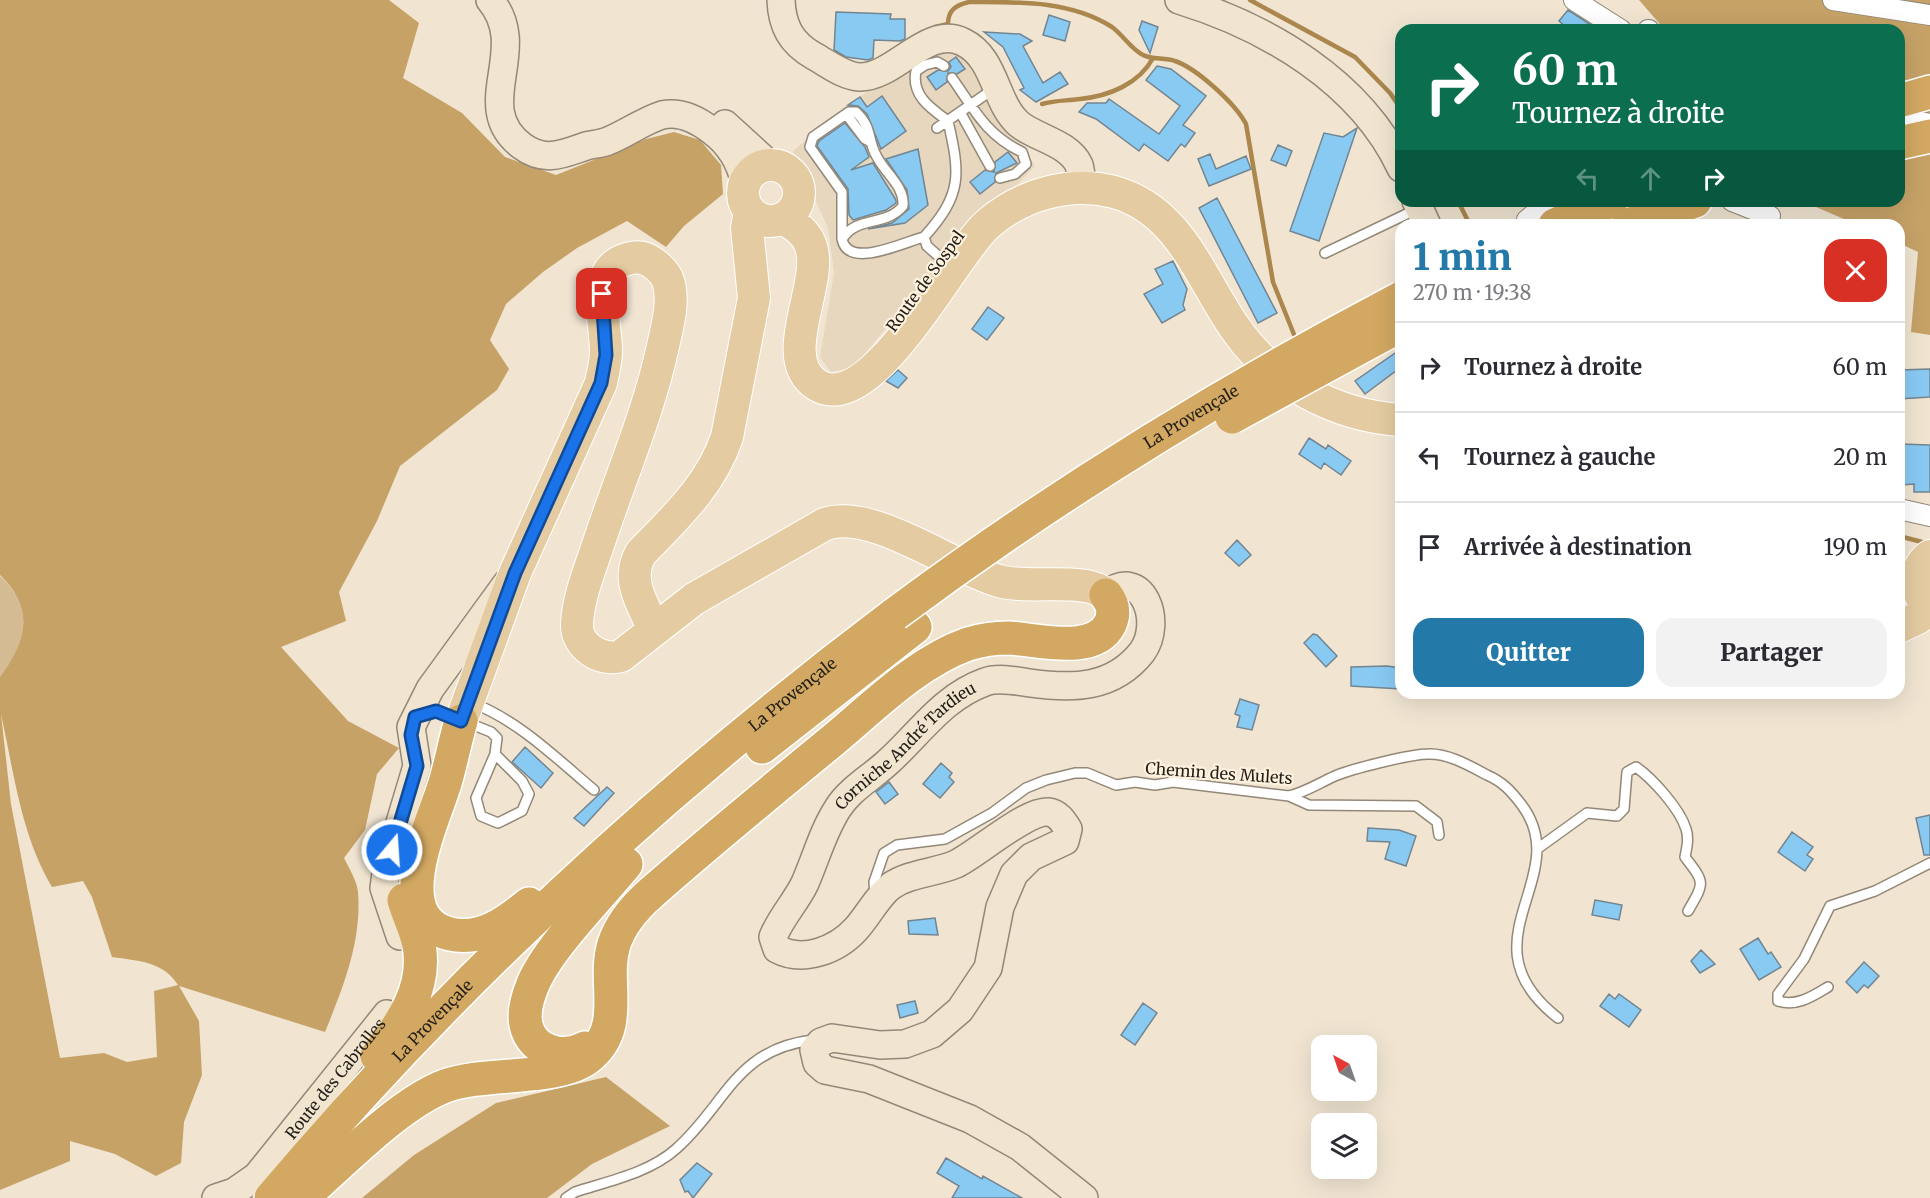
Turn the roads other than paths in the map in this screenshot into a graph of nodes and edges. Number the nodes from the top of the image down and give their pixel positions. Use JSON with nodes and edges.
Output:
{"nodes":[{"id":1,"x":490,"y":0,"type":"edge"},
{"id":2,"x":781,"y":0,"type":"edge"},
{"id":3,"x":1179,"y":0,"type":"edge"},
{"id":4,"x":1574,"y":0,"type":"edge"},
{"id":5,"x":1833,"y":0,"type":"edge"},
{"id":6,"x":1930,"y":15,"type":"edge"},
{"id":7,"x":1612,"y":24,"type":"edge"},
{"id":8,"x":944,"y":66,"type":"dead end"},
{"id":9,"x":952,"y":78,"type":"dead end"},
{"id":10,"x":996,"y":87,"type":"junction"},
{"id":11,"x":1930,"y":92,"type":"edge"},
{"id":12,"x":1905,"y":99,"type":"edge"},
{"id":13,"x":971,"y":105,"type":"junction"},
{"id":14,"x":960,"y":112,"type":"junction"},
{"id":15,"x":1905,"y":119,"type":"edge"},
{"id":16,"x":948,"y":121,"type":"junction"},
{"id":17,"x":1930,"y":124,"type":"edge"},
{"id":18,"x":937,"y":128,"type":"dead end"},
{"id":19,"x":1930,"y":136,"type":"edge"},
{"id":20,"x":1905,"y":142,"type":"edge"},
{"id":21,"x":587,"y":146,"type":"junction"},
{"id":22,"x":1395,"y":159,"type":"edge"},
{"id":23,"x":770,"y":165,"type":"junction"},
{"id":24,"x":990,"y":166,"type":"dead end"},
{"id":25,"x":1076,"y":170,"type":"junction"},
{"id":26,"x":1000,"y":178,"type":"dead end"},
{"id":27,"x":770,"y":207,"type":"junction"},
{"id":28,"x":1543,"y":207,"type":"edge"},
{"id":29,"x":1597,"y":207,"type":"edge"},
{"id":30,"x":1678,"y":207,"type":"edge"},
{"id":31,"x":1747,"y":207,"type":"edge"},
{"id":32,"x":1421,"y":211,"type":"edge"},
{"id":33,"x":1770,"y":216,"type":"dead end"},
{"id":34,"x":1403,"y":219,"type":"edge"},
{"id":35,"x":1528,"y":219,"type":"edge"},
{"id":36,"x":1569,"y":219,"type":"edge"},
{"id":37,"x":1645,"y":219,"type":"edge"},
{"id":38,"x":1395,"y":222,"type":"edge"},
{"id":39,"x":842,"y":239,"type":"junction"},
{"id":40,"x":933,"y":247,"type":"junction"},
{"id":41,"x":1325,"y":253,"type":"dead end"},
{"id":42,"x":1395,"y":301,"type":"edge"},
{"id":43,"x":915,"y":324,"type":"junction"},
{"id":44,"x":1395,"y":328,"type":"edge"},
{"id":45,"x":870,"y":370,"type":"junction"},
{"id":46,"x":1395,"y":420,"type":"edge"},
{"id":47,"x":1905,"y":510,"type":"edge"},
{"id":48,"x":1930,"y":516,"type":"edge"},
{"id":49,"x":1916,"y":565,"type":"edge"},
{"id":50,"x":515,"y":573,"type":"junction"},
{"id":51,"x":1106,"y":594,"type":"junction"},
{"id":52,"x":1930,"y":607,"type":"edge"},
{"id":53,"x":905,"y":621,"type":"junction"},
{"id":54,"x":1905,"y":624,"type":"edge"},
{"id":55,"x":654,"y":630,"type":"junction"},
{"id":56,"x":430,"y":689,"type":"junction"},
{"id":57,"x":466,"y":705,"type":"junction"},
{"id":58,"x":415,"y":717,"type":"junction"},
{"id":59,"x":495,"y":754,"type":"junction"},
{"id":60,"x":700,"y":770,"type":"junction"},
{"id":61,"x":594,"y":790,"type":"dead end"},
{"id":62,"x":1289,"y":796,"type":"junction"},
{"id":63,"x":1439,"y":835,"type":"dead end"},
{"id":64,"x":1537,"y":849,"type":"junction"},
{"id":65,"x":1930,"y":863,"type":"edge"},
{"id":66,"x":627,"y":864,"type":"junction"},
{"id":67,"x":875,"y":904,"type":"junction"},
{"id":68,"x":1689,"y":911,"type":"dead end"},
{"id":69,"x":1828,"y":987,"type":"dead end"},
{"id":70,"x":1558,"y":1018,"type":"dead end"},
{"id":71,"x":609,"y":1026,"type":"junction"},
{"id":72,"x":821,"y":1042,"type":"junction"},
{"id":73,"x":289,"y":1194,"type":"edge"},
{"id":74,"x":216,"y":1198,"type":"edge"},
{"id":75,"x":566,"y":1198,"type":"edge"},
{"id":76,"x":1084,"y":1198,"type":"edge"}],
"edges":[{"from":1,"to":21,"type":"street","name":"Route de Sospel"},
{"from":2,"to":10,"type":"street"},
{"from":3,"to":22,"type":"street"},
{"from":4,"to":7,"type":"street"},
{"from":5,"to":6,"type":"street"},
{"from":8,"to":16,"type":"lane"},
{"from":9,"to":13,"type":"lane"},
{"from":10,"to":13,"type":"lane"},
{"from":10,"to":25,"type":"street"},
{"from":11,"to":12,"type":"highway"},
{"from":13,"to":14,"type":"lane"},
{"from":13,"to":26,"type":"lane"},
{"from":14,"to":16,"type":"lane"},
{"from":14,"to":24,"type":"lane"},
{"from":15,"to":17,"type":"street"},
{"from":16,"to":18,"type":"lane"},
{"from":16,"to":40,"type":"lane"},
{"from":19,"to":20,"type":"highway"},
{"from":21,"to":23,"type":"street","name":"Route de Sospel"},
{"from":21,"to":27,"type":"street","name":"Route de Sospel"},
{"from":23,"to":27,"type":"main road"},
{"from":23,"to":27,"type":"main road"},
{"from":25,"to":40,"type":"main road","name":"Route de Sospel"},
{"from":25,"to":43,"type":"main road","name":"Route de Sospel"},
{"from":25,"to":46,"type":"main road","name":"Route de Sospel"},
{"from":27,"to":45,"type":"main road","name":"Route de Sospel"},
{"from":27,"to":55,"type":"main road"},
{"from":28,"to":35,"type":"street"},
{"from":29,"to":36,"type":"highway"},
{"from":30,"to":37,"type":"highway"},
{"from":31,"to":33,"type":"street"},
{"from":32,"to":34,"type":"lane"},
{"from":38,"to":41,"type":"lane"},
{"from":39,"to":39,"type":"lane"},
{"from":39,"to":40,"type":"lane"},
{"from":40,"to":43,"type":"lane"},
{"from":40,"to":45,"type":"main road","name":"Route de Sospel"},
{"from":42,"to":53,"type":"highway","name":"La Provençale","bridge":true},
{"from":43,"to":45,"type":"main road","name":"Route de Sospel"},
{"from":44,"to":53,"type":"highway","name":"La Provençale","bridge":true},
{"from":47,"to":48,"type":"street"},
{"from":49,"to":52,"type":"main road"},
{"from":50,"to":55,"type":"main road"},
{"from":50,"to":56,"type":"street","name":"Route des Cabrolles"},
{"from":50,"to":57,"type":"main road"},
{"from":51,"to":55,"type":"main road"},
{"from":51,"to":67,"type":"street","name":"Corniche André Tardieu"},
{"from":51,"to":71,"type":"highway"},
{"from":52,"to":54,"type":"main road"},
{"from":53,"to":60,"type":"highway","name":"La Provençale"},
{"from":53,"to":66,"type":"highway","name":"La Provençale"},
{"from":56,"to":57,"type":"street"},
{"from":56,"to":58,"type":"street","name":"Route des Cabrolles"},
{"from":57,"to":58,"type":"street"},
{"from":57,"to":59,"type":"lane"},
{"from":57,"to":60,"type":"highway"},
{"from":57,"to":61,"type":"lane"},
{"from":57,"to":73,"type":"highway"},
{"from":58,"to":74,"type":"street","name":"Route des Cabrolles"},
{"from":59,"to":59,"type":"lane"},
{"from":60,"to":73,"type":"highway","name":"La Provençale"},
{"from":62,"to":63,"type":"lane"},
{"from":62,"to":64,"type":"lane","name":"Chemin des Mulets"},
{"from":62,"to":67,"type":"lane","name":"Chemin des Mulets"},
{"from":64,"to":68,"type":"lane"},
{"from":64,"to":70,"type":"lane"},
{"from":65,"to":69,"type":"lane"},
{"from":66,"to":71,"type":"highway"},
{"from":66,"to":73,"type":"highway","name":"La Provençale"},
{"from":67,"to":72,"type":"street","name":"Corniche André Tardieu"},
{"from":71,"to":73,"type":"highway"},
{"from":72,"to":75,"type":"lane"},
{"from":72,"to":76,"type":"street"}]}
